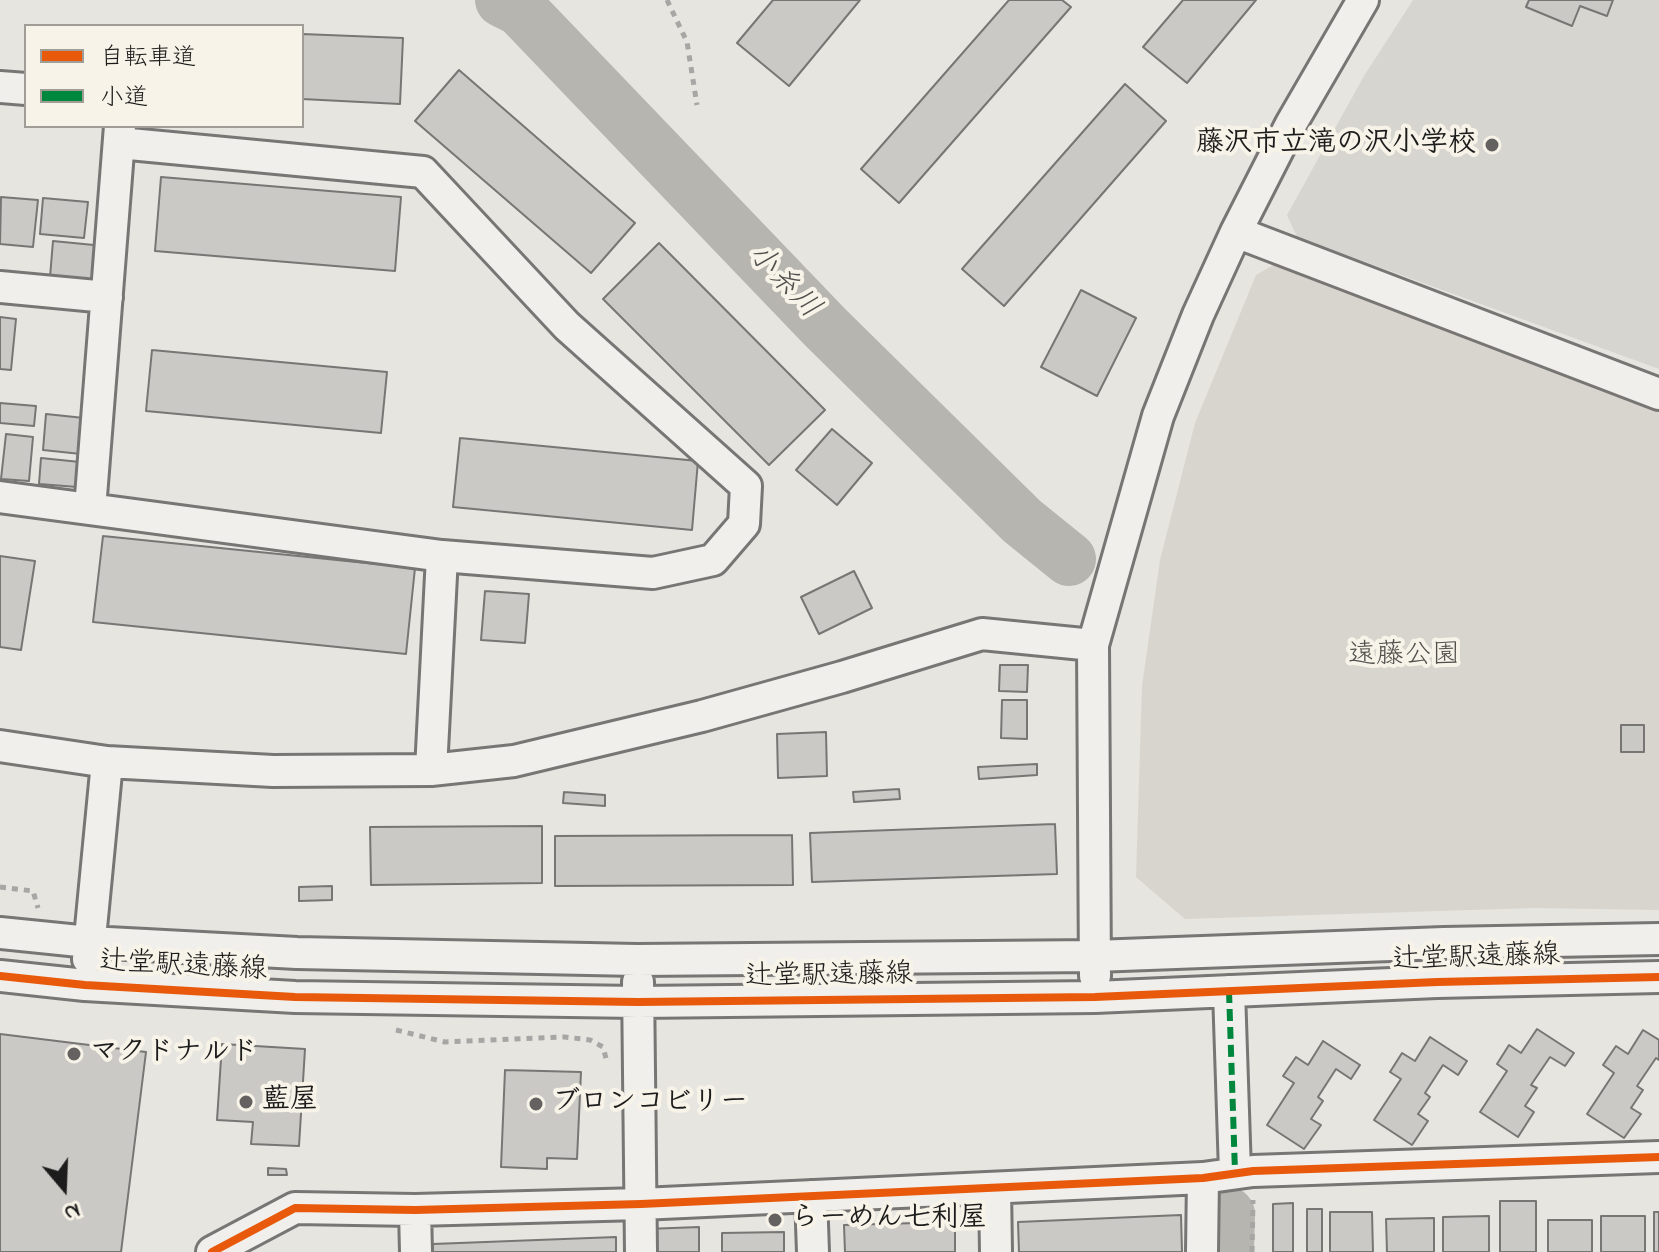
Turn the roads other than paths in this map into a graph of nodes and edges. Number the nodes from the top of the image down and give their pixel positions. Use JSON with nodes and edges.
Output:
{"nodes":[{"id":1,"x":1363,"y":0,"type":"edge"},
{"id":2,"x":0,"y":87,"type":"edge"},
{"id":3,"x":24,"y":89,"type":"edge"},
{"id":4,"x":120,"y":134,"type":"edge"},
{"id":5,"x":1236,"y":232,"type":"junction"},
{"id":6,"x":0,"y":287,"type":"edge"},
{"id":7,"x":107,"y":297,"type":"junction"},
{"id":8,"x":1659,"y":394,"type":"edge"},
{"id":9,"x":0,"y":497,"type":"edge"},
{"id":10,"x":90,"y":509,"type":"junction"},
{"id":11,"x":442,"y":556,"type":"junction"},
{"id":12,"x":1093,"y":645,"type":"junction"},
{"id":13,"x":0,"y":746,"type":"edge"},
{"id":14,"x":107,"y":762,"type":"junction"},
{"id":15,"x":431,"y":770,"type":"junction"},
{"id":16,"x":0,"y":933,"type":"edge"},
{"id":17,"x":1659,"y":939,"type":"edge"},
{"id":18,"x":89,"y":942,"type":"junction"},
{"id":19,"x":1095,"y":956,"type":"junction"},
{"id":20,"x":637,"y":960,"type":"junction"},
{"id":21,"x":0,"y":976,"type":"edge"},
{"id":22,"x":1659,"y":977,"type":"edge"},
{"id":23,"x":85,"y":985,"type":"junction"},
{"id":24,"x":1229,"y":991,"type":"junction"},
{"id":25,"x":1095,"y":997,"type":"junction"},
{"id":26,"x":638,"y":1002,"type":"junction"},
{"id":27,"x":1659,"y":1157,"type":"edge"},
{"id":28,"x":1244,"y":1171,"type":"junction"},
{"id":29,"x":1203,"y":1178,"type":"junction"},
{"id":30,"x":995,"y":1188,"type":"junction"},
{"id":31,"x":811,"y":1196,"type":"junction"},
{"id":32,"x":641,"y":1204,"type":"junction"},
{"id":33,"x":415,"y":1210,"type":"junction"},
{"id":34,"x":212,"y":1252,"type":"edge"},
{"id":35,"x":416,"y":1252,"type":"edge"},
{"id":36,"x":641,"y":1252,"type":"edge"},
{"id":37,"x":813,"y":1252,"type":"edge"},
{"id":38,"x":996,"y":1252,"type":"edge"},
{"id":39,"x":1202,"y":1252,"type":"edge"}],
"edges":[{"from":1,"to":5,"type":"street"},
{"from":2,"to":3,"type":"street"},
{"from":4,"to":7,"type":"street"},
{"from":4,"to":11,"type":"street"},
{"from":5,"to":8,"type":"street"},
{"from":5,"to":12,"type":"street"},
{"from":6,"to":7,"type":"street"},
{"from":7,"to":10,"type":"street"},
{"from":9,"to":10,"type":"street"},
{"from":10,"to":11,"type":"street"},
{"from":11,"to":15,"type":"street"},
{"from":12,"to":15,"type":"street"},
{"from":12,"to":19,"type":"street"},
{"from":13,"to":14,"type":"street"},
{"from":14,"to":15,"type":"street"},
{"from":14,"to":18,"type":"street"},
{"from":16,"to":18,"type":"street","name":"辻堂駅遠藤線"},
{"from":17,"to":19,"type":"street","name":"辻堂駅遠藤線"},
{"from":18,"to":20,"type":"street","name":"辻堂駅遠藤線"},
{"from":18,"to":23,"type":"street"},
{"from":19,"to":20,"type":"street","name":"辻堂駅遠藤線"},
{"from":19,"to":25,"type":"street"},
{"from":20,"to":26,"type":"street"},
{"from":21,"to":23,"type":"street","name":"辻堂駅遠藤線"},
{"from":22,"to":24,"type":"street","name":"辻堂駅遠藤線"},
{"from":23,"to":26,"type":"street","name":"辻堂駅遠藤線"},
{"from":24,"to":25,"type":"street","name":"辻堂駅遠藤線"},
{"from":24,"to":28,"type":"street"},
{"from":25,"to":26,"type":"street","name":"辻堂駅遠藤線"},
{"from":26,"to":32,"type":"street"},
{"from":27,"to":28,"type":"street"},
{"from":28,"to":29,"type":"street"},
{"from":29,"to":30,"type":"street"},
{"from":29,"to":39,"type":"street"},
{"from":30,"to":31,"type":"street"},
{"from":30,"to":38,"type":"street"},
{"from":31,"to":32,"type":"street"},
{"from":31,"to":37,"type":"street"},
{"from":32,"to":33,"type":"street"},
{"from":32,"to":36,"type":"street"},
{"from":33,"to":34,"type":"street"},
{"from":33,"to":35,"type":"street"}]}
